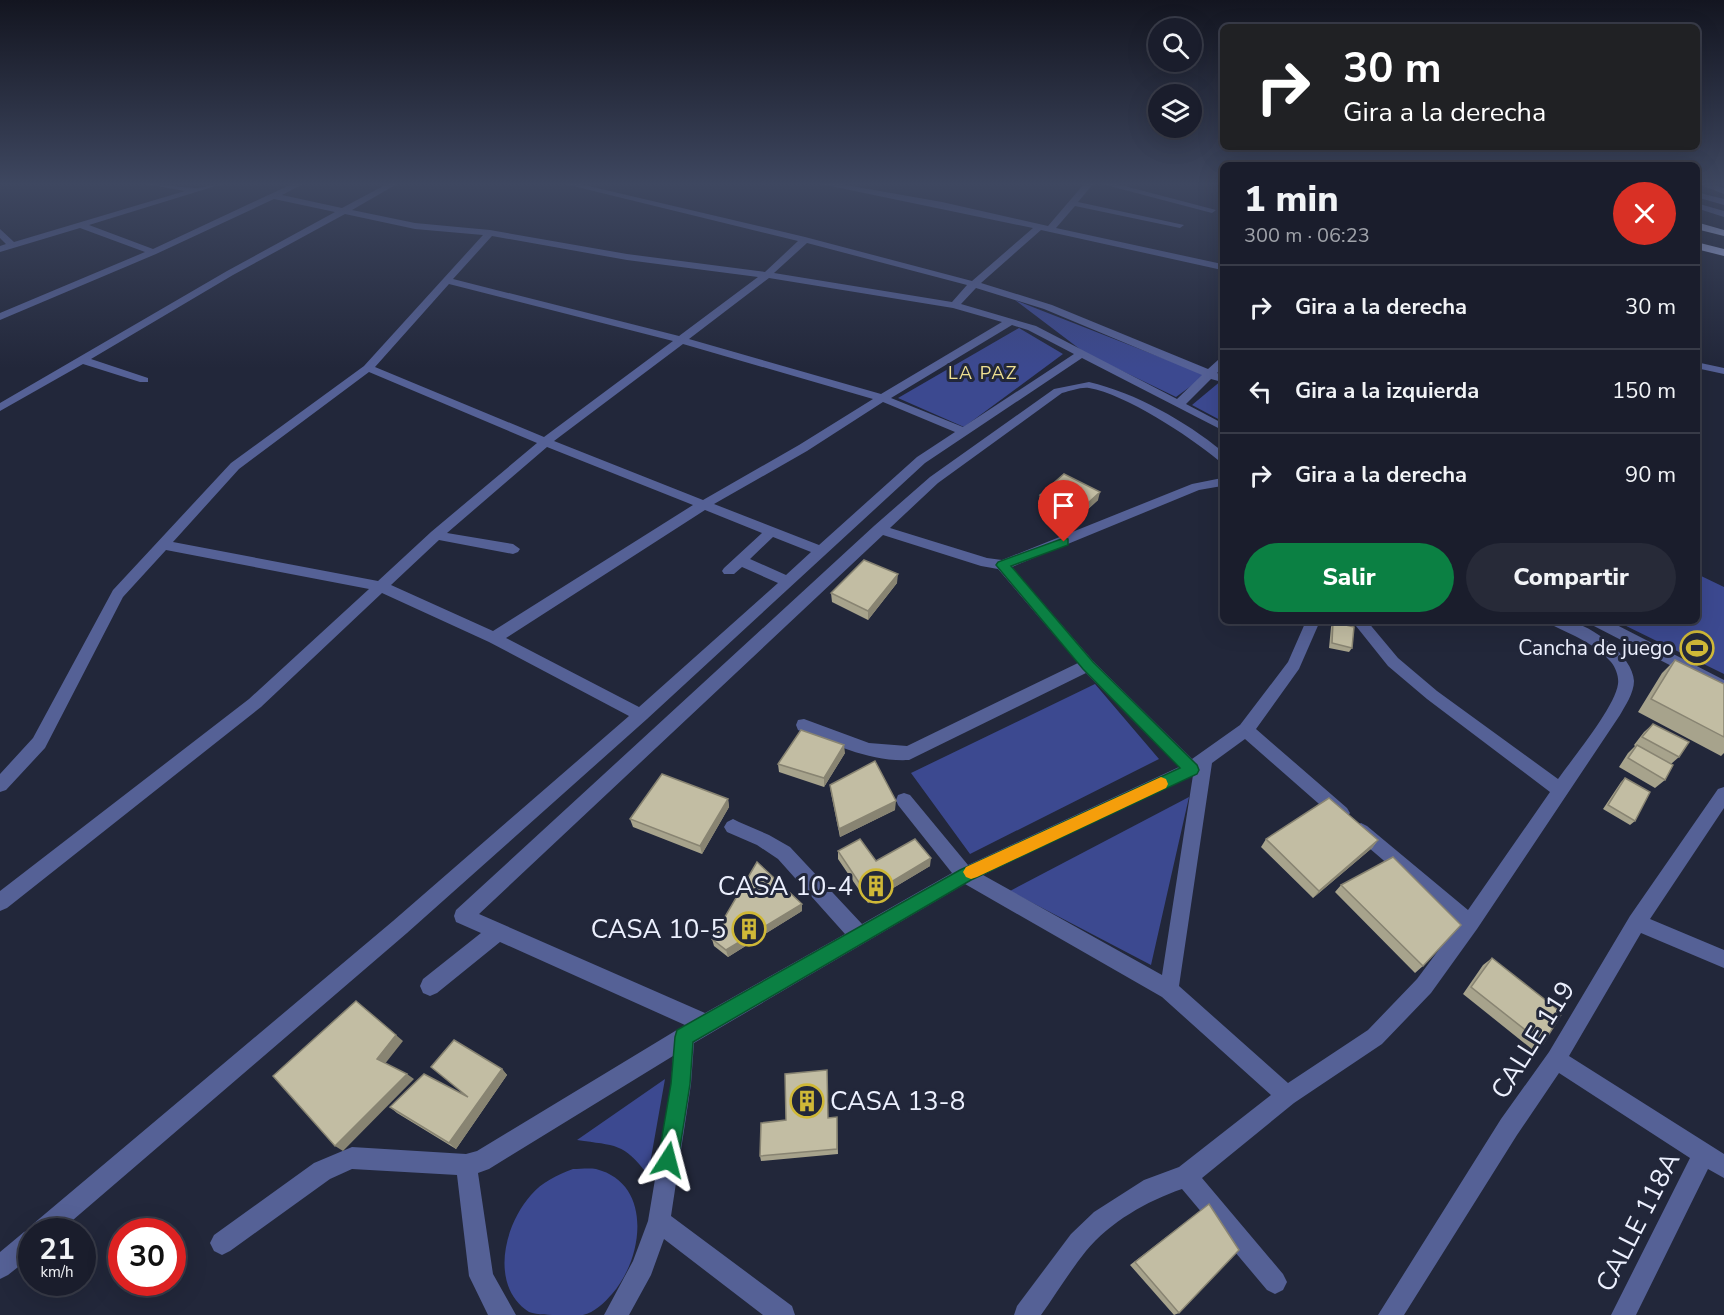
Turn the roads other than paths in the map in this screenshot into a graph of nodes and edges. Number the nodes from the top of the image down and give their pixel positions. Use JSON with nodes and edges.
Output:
{"nodes":[{"id":1,"x":135,"y":245,"type":"edge"},
{"id":2,"x":167,"y":245,"type":"edge"},
{"id":3,"x":282,"y":245,"type":"edge"},
{"id":4,"x":479,"y":245,"type":"edge"},
{"id":5,"x":561,"y":245,"type":"edge"},
{"id":6,"x":799,"y":245,"type":"edge"},
{"id":7,"x":826,"y":245,"type":"edge"},
{"id":8,"x":1023,"y":245,"type":"edge"},
{"id":9,"x":1123,"y":245,"type":"edge"},
{"id":10,"x":12,"y":246,"type":"edge"},
{"id":11,"x":1700,"y":246,"type":"edge"},
{"id":12,"x":0,"y":249,"type":"edge"},
{"id":13,"x":153,"y":252,"type":"junction"},
{"id":14,"x":1724,"y":253,"type":"edge"},
{"id":15,"x":1220,"y":267,"type":"edge"},
{"id":16,"x":767,"y":275,"type":"junction"},
{"id":17,"x":448,"y":281,"type":"junction"},
{"id":18,"x":975,"y":284,"type":"junction"},
{"id":19,"x":997,"y":291,"type":"junction"},
{"id":20,"x":954,"y":305,"type":"junction"},
{"id":21,"x":0,"y":317,"type":"edge"},
{"id":22,"x":1012,"y":321,"type":"junction"},
{"id":23,"x":1032,"y":328,"type":"junction"},
{"id":24,"x":682,"y":340,"type":"junction"},
{"id":25,"x":1080,"y":355,"type":"junction"},
{"id":26,"x":83,"y":360,"type":"junction"},
{"id":27,"x":1700,"y":366,"type":"edge"},
{"id":28,"x":368,"y":368,"type":"junction"},
{"id":29,"x":1724,"y":371,"type":"edge"},
{"id":30,"x":1217,"y":377,"type":"edge"},
{"id":31,"x":144,"y":380,"type":"dead end"},
{"id":32,"x":882,"y":398,"type":"junction"},
{"id":33,"x":1179,"y":404,"type":"junction"},
{"id":34,"x":0,"y":408,"type":"edge"},
{"id":35,"x":1220,"y":426,"type":"edge"},
{"id":36,"x":962,"y":431,"type":"junction"},
{"id":37,"x":545,"y":442,"type":"junction"},
{"id":38,"x":1220,"y":455,"type":"edge"},
{"id":39,"x":1220,"y":482,"type":"edge"},
{"id":40,"x":705,"y":504,"type":"junction"},
{"id":41,"x":879,"y":529,"type":"junction"},
{"id":42,"x":772,"y":531,"type":"junction"},
{"id":43,"x":436,"y":535,"type":"junction"},
{"id":44,"x":163,"y":545,"type":"junction"},
{"id":45,"x":513,"y":549,"type":"dead end"},
{"id":46,"x":821,"y":551,"type":"junction"},
{"id":47,"x":741,"y":561,"type":"junction"},
{"id":48,"x":1002,"y":565,"type":"junction"},
{"id":49,"x":729,"y":572,"type":"dead end"},
{"id":50,"x":787,"y":581,"type":"junction"},
{"id":51,"x":382,"y":587,"type":"junction"},
{"id":52,"x":1312,"y":624,"type":"edge"},
{"id":53,"x":1361,"y":624,"type":"edge"},
{"id":54,"x":1562,"y":624,"type":"edge"},
{"id":55,"x":1603,"y":624,"type":"edge"},
{"id":56,"x":494,"y":638,"type":"junction"},
{"id":57,"x":1088,"y":665,"type":"junction"},
{"id":58,"x":1724,"y":687,"type":"edge"},
{"id":59,"x":641,"y":715,"type":"junction"},
{"id":60,"x":804,"y":725,"type":"dead end"},
{"id":61,"x":1246,"y":730,"type":"junction"},
{"id":62,"x":1198,"y":765,"type":"junction"},
{"id":63,"x":0,"y":785,"type":"edge"},
{"id":64,"x":1559,"y":789,"type":"junction"},
{"id":65,"x":1724,"y":794,"type":"edge"},
{"id":66,"x":904,"y":800,"type":"dead end"},
{"id":67,"x":733,"y":827,"type":"dead end"},
{"id":68,"x":965,"y":875,"type":"junction"},
{"id":69,"x":0,"y":902,"type":"edge"},
{"id":70,"x":1637,"y":922,"type":"junction"},
{"id":71,"x":1470,"y":923,"type":"junction"},
{"id":72,"x":498,"y":931,"type":"junction"},
{"id":73,"x":860,"y":936,"type":"junction"},
{"id":74,"x":1724,"y":958,"type":"edge"},
{"id":75,"x":430,"y":986,"type":"dead end"},
{"id":76,"x":1169,"y":990,"type":"junction"},
{"id":77,"x":706,"y":1024,"type":"junction"},
{"id":78,"x":684,"y":1037,"type":"junction"},
{"id":79,"x":1556,"y":1059,"type":"junction"},
{"id":80,"x":1287,"y":1096,"type":"junction"},
{"id":81,"x":1704,"y":1154,"type":"junction"},
{"id":82,"x":466,"y":1165,"type":"junction"},
{"id":83,"x":1724,"y":1167,"type":"edge"},
{"id":84,"x":1186,"y":1176,"type":"junction"},
{"id":85,"x":57,"y":1218,"type":"edge"},
{"id":86,"x":659,"y":1221,"type":"junction"},
{"id":87,"x":222,"y":1244,"type":"dead end"},
{"id":88,"x":18,"y":1251,"type":"edge"},
{"id":89,"x":0,"y":1266,"type":"edge"},
{"id":90,"x":1275,"y":1282,"type":"dead end"},
{"id":91,"x":504,"y":1315,"type":"edge"},
{"id":92,"x":616,"y":1315,"type":"edge"},
{"id":93,"x":783,"y":1315,"type":"edge"},
{"id":94,"x":1026,"y":1315,"type":"edge"},
{"id":95,"x":1390,"y":1315,"type":"edge"},
{"id":96,"x":1623,"y":1315,"type":"edge"}],
"edges":[{"from":1,"to":13,"type":"street"},
{"from":2,"to":13,"type":"street"},
{"from":3,"to":26,"type":"street"},
{"from":4,"to":17,"type":"street"},
{"from":5,"to":16,"type":"street"},
{"from":6,"to":16,"type":"street"},
{"from":7,"to":18,"type":"street"},
{"from":8,"to":18,"type":"street"},
{"from":9,"to":15,"type":"street"},
{"from":10,"to":12,"type":"street"},
{"from":11,"to":14,"type":"highway"},
{"from":13,"to":21,"type":"street"},
{"from":16,"to":20,"type":"street"},
{"from":16,"to":24,"type":"street"},
{"from":17,"to":24,"type":"street"},
{"from":17,"to":28,"type":"street"},
{"from":18,"to":19,"type":"street"},
{"from":18,"to":20,"type":"street"},
{"from":19,"to":23,"type":"street"},
{"from":19,"to":30,"type":"street"},
{"from":20,"to":22,"type":"street"},
{"from":22,"to":23,"type":"street"},
{"from":22,"to":32,"type":"street"},
{"from":23,"to":25,"type":"street"},
{"from":24,"to":32,"type":"street"},
{"from":24,"to":37,"type":"street"},
{"from":25,"to":33,"type":"street"},
{"from":25,"to":36,"type":"street"},
{"from":26,"to":31,"type":"street"},
{"from":26,"to":34,"type":"street"},
{"from":27,"to":29,"type":"street"},
{"from":28,"to":37,"type":"street"},
{"from":28,"to":44,"type":"street"},
{"from":30,"to":33,"type":"street"},
{"from":32,"to":36,"type":"street"},
{"from":32,"to":40,"type":"street"},
{"from":33,"to":35,"type":"street"},
{"from":36,"to":46,"type":"street"},
{"from":37,"to":40,"type":"street"},
{"from":37,"to":43,"type":"street"},
{"from":38,"to":41,"type":"street"},
{"from":39,"to":48,"type":"street"},
{"from":40,"to":42,"type":"street"},
{"from":40,"to":56,"type":"street"},
{"from":41,"to":48,"type":"street"},
{"from":41,"to":72,"type":"street"},
{"from":42,"to":46,"type":"street"},
{"from":42,"to":47,"type":"street"},
{"from":43,"to":45,"type":"street"},
{"from":43,"to":51,"type":"street"},
{"from":44,"to":51,"type":"street"},
{"from":44,"to":63,"type":"street"},
{"from":46,"to":50,"type":"street"},
{"from":47,"to":49,"type":"street"},
{"from":47,"to":50,"type":"street"},
{"from":48,"to":57,"type":"street"},
{"from":50,"to":59,"type":"street"},
{"from":51,"to":56,"type":"street"},
{"from":51,"to":69,"type":"street"},
{"from":52,"to":61,"type":"street"},
{"from":53,"to":64,"type":"street"},
{"from":54,"to":64,"type":"street"},
{"from":55,"to":58,"type":"street"},
{"from":56,"to":59,"type":"street"},
{"from":57,"to":60,"type":"street"},
{"from":57,"to":62,"type":"street"},
{"from":59,"to":85,"type":"street"},
{"from":61,"to":62,"type":"street"},
{"from":61,"to":71,"type":"street"},
{"from":62,"to":68,"type":"street"},
{"from":62,"to":76,"type":"street"},
{"from":64,"to":71,"type":"street"},
{"from":65,"to":70,"type":"street","name":"CALLE 119"},
{"from":66,"to":68,"type":"street"},
{"from":67,"to":73,"type":"street"},
{"from":68,"to":73,"type":"street"},
{"from":68,"to":76,"type":"street"},
{"from":70,"to":74,"type":"street"},
{"from":70,"to":79,"type":"street","name":"CALLE 119"},
{"from":71,"to":80,"type":"street"},
{"from":72,"to":75,"type":"street"},
{"from":72,"to":77,"type":"street"},
{"from":73,"to":77,"type":"street"},
{"from":76,"to":80,"type":"street"},
{"from":77,"to":78,"type":"street"},
{"from":78,"to":82,"type":"street"},
{"from":78,"to":86,"type":"street"},
{"from":79,"to":81,"type":"street"},
{"from":79,"to":95,"type":"street","name":"CALLE 119"},
{"from":80,"to":84,"type":"street"},
{"from":81,"to":83,"type":"street"},
{"from":81,"to":96,"type":"street","name":"CALLE 118A"},
{"from":82,"to":87,"type":"street"},
{"from":82,"to":91,"type":"street"},
{"from":84,"to":90,"type":"street"},
{"from":84,"to":94,"type":"street"},
{"from":86,"to":92,"type":"street"},
{"from":86,"to":93,"type":"street"},
{"from":88,"to":89,"type":"street"}]}
